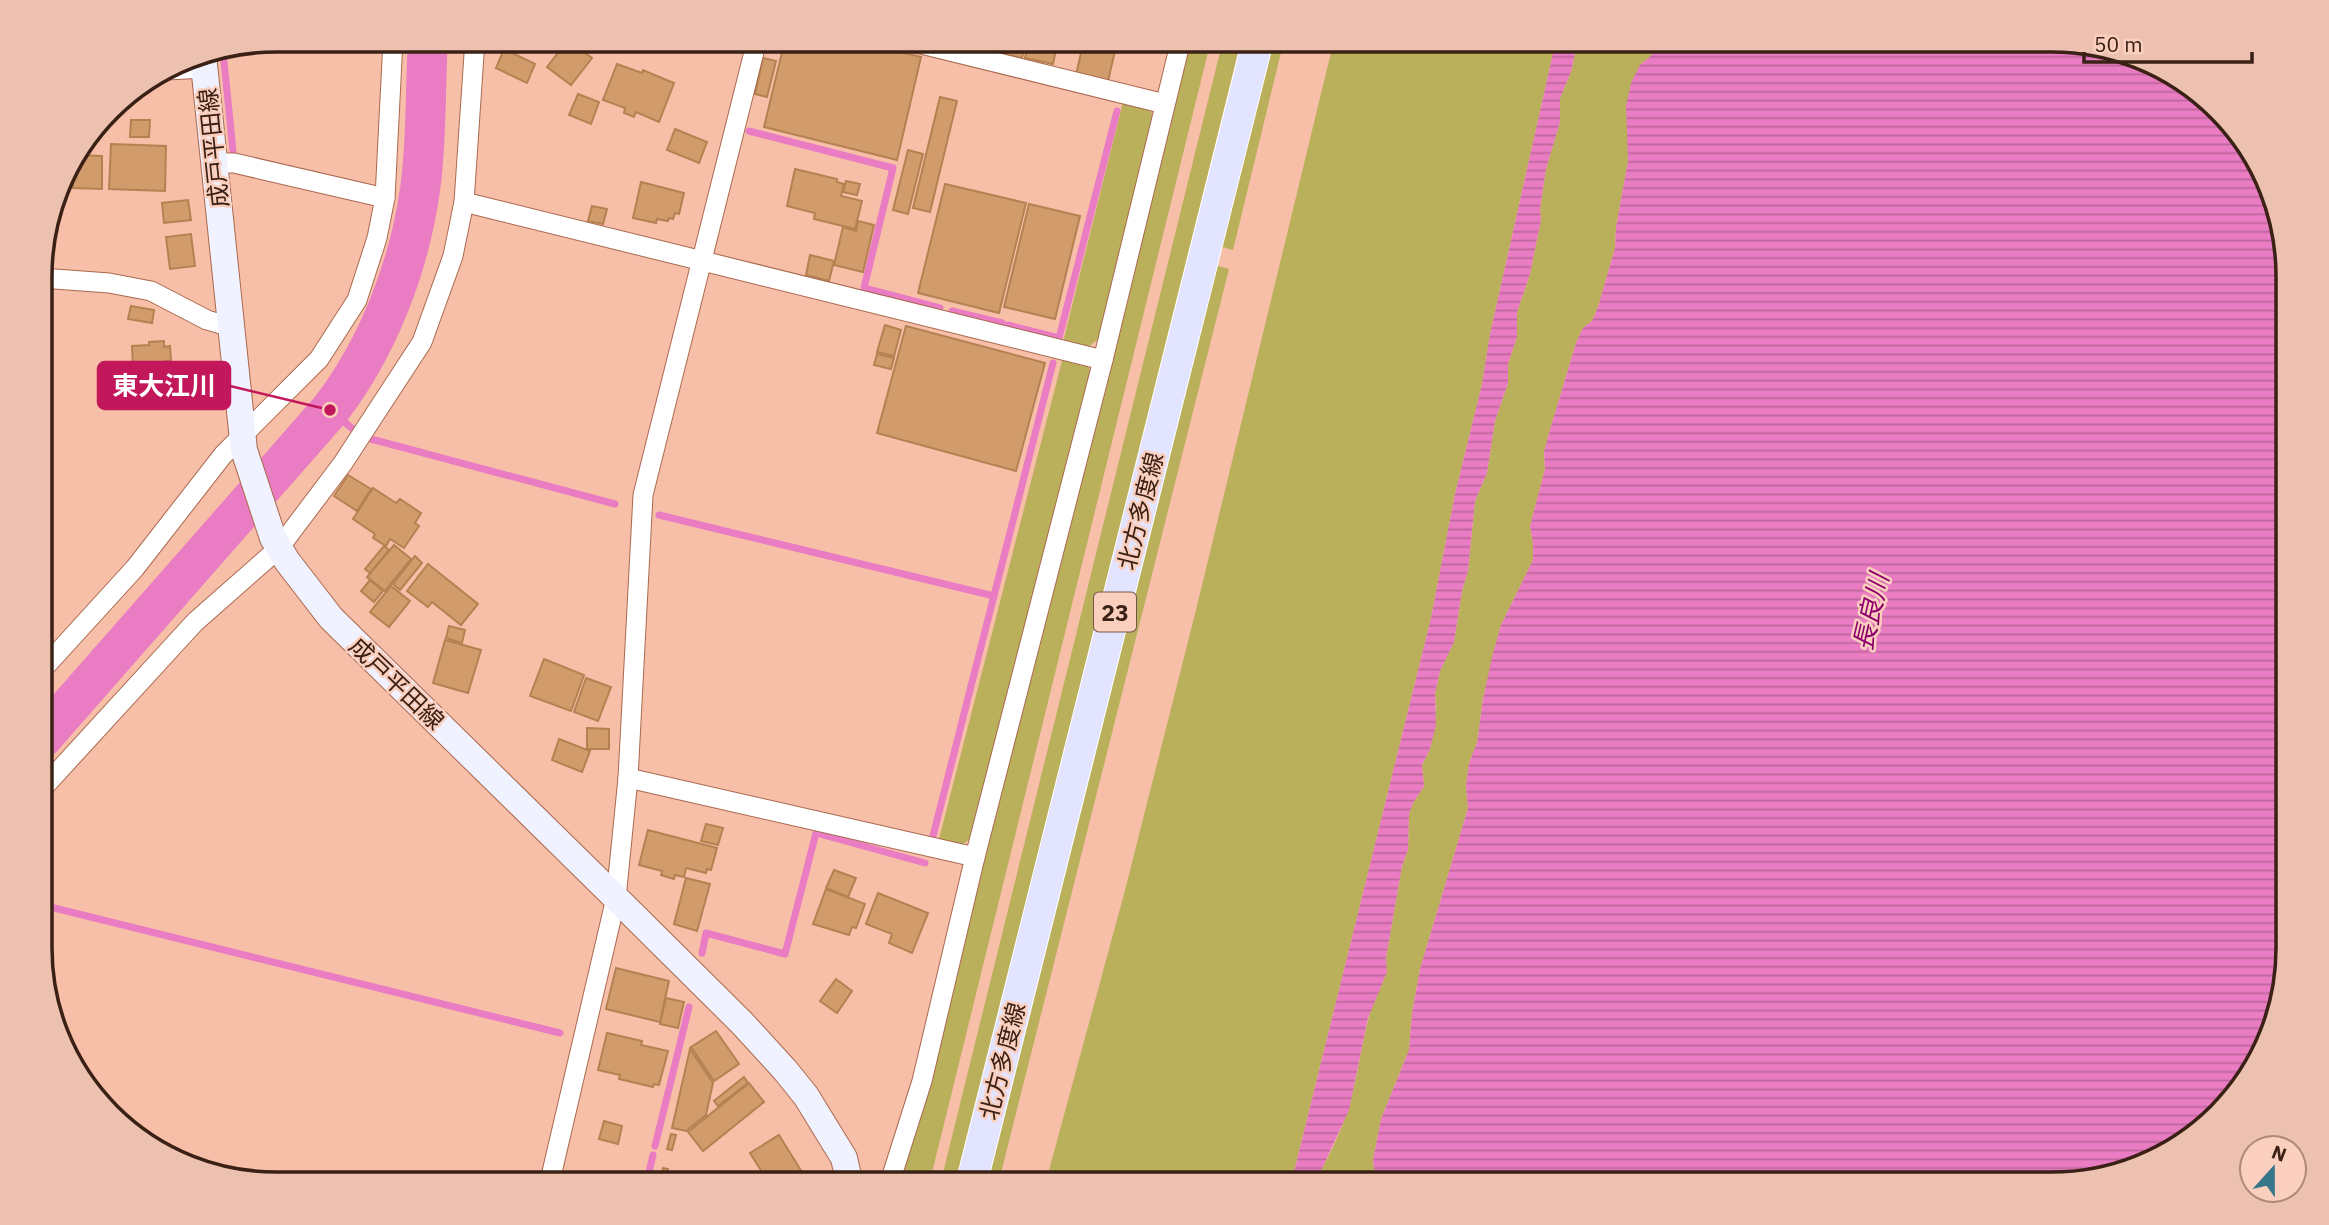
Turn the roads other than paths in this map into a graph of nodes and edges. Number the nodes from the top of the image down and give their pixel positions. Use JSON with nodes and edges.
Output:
{"nodes":[{"id":1,"x":1178,"y":52,"type":"edge"},
{"id":2,"x":1255,"y":52,"type":"edge"},
{"id":3,"x":392,"y":53,"type":"edge"},
{"id":4,"x":473,"y":53,"type":"edge"},
{"id":5,"x":754,"y":53,"type":"edge"},
{"id":6,"x":956,"y":53,"type":"edge"},
{"id":7,"x":204,"y":64,"type":"edge"},
{"id":8,"x":1166,"y":104,"type":"junction"},
{"id":9,"x":214,"y":163,"type":"junction"},
{"id":10,"x":385,"y":198,"type":"junction"},
{"id":11,"x":464,"y":202,"type":"junction"},
{"id":12,"x":701,"y":260,"type":"junction"},
{"id":13,"x":53,"y":279,"type":"edge"},
{"id":14,"x":231,"y":327,"type":"junction"},
{"id":15,"x":1103,"y":360,"type":"junction"},
{"id":16,"x":243,"y":443,"type":"junction"},
{"id":17,"x":276,"y":543,"type":"junction"},
{"id":18,"x":52,"y":653,"type":"edge"},
{"id":19,"x":52,"y":778,"type":"edge"},
{"id":20,"x":628,"y":778,"type":"junction"},
{"id":21,"x":975,"y":857,"type":"junction"},
{"id":22,"x":617,"y":898,"type":"junction"},
{"id":23,"x":552,"y":1172,"type":"edge"},
{"id":24,"x":847,"y":1172,"type":"edge"},
{"id":25,"x":893,"y":1172,"type":"edge"},
{"id":26,"x":974,"y":1172,"type":"edge"}],
"edges":[{"from":1,"to":8,"type":"street"},
{"from":2,"to":26,"type":"main road","name":"北方多度線","number":"23"},
{"from":3,"to":10,"type":"street"},
{"from":4,"to":11,"type":"street"},
{"from":5,"to":12,"type":"street"},
{"from":6,"to":8,"type":"street"},
{"from":7,"to":9,"type":"main road","name":"成戸平田線"},
{"from":8,"to":15,"type":"street"},
{"from":9,"to":10,"type":"street"},
{"from":9,"to":14,"type":"main road","name":"成戸平田線"},
{"from":10,"to":16,"type":"street"},
{"from":11,"to":12,"type":"street"},
{"from":11,"to":17,"type":"street"},
{"from":12,"to":15,"type":"street"},
{"from":12,"to":20,"type":"street"},
{"from":13,"to":14,"type":"street"},
{"from":14,"to":16,"type":"main road","name":"成戸平田線"},
{"from":15,"to":21,"type":"street"},
{"from":16,"to":17,"type":"main road","name":"成戸平田線"},
{"from":16,"to":18,"type":"street"},
{"from":17,"to":19,"type":"street"},
{"from":17,"to":22,"type":"main road","name":"成戸平田線"},
{"from":20,"to":21,"type":"street"},
{"from":20,"to":22,"type":"street"},
{"from":21,"to":25,"type":"street"},
{"from":22,"to":23,"type":"street"},
{"from":22,"to":24,"type":"main road","name":"成戸平田線"}]}
